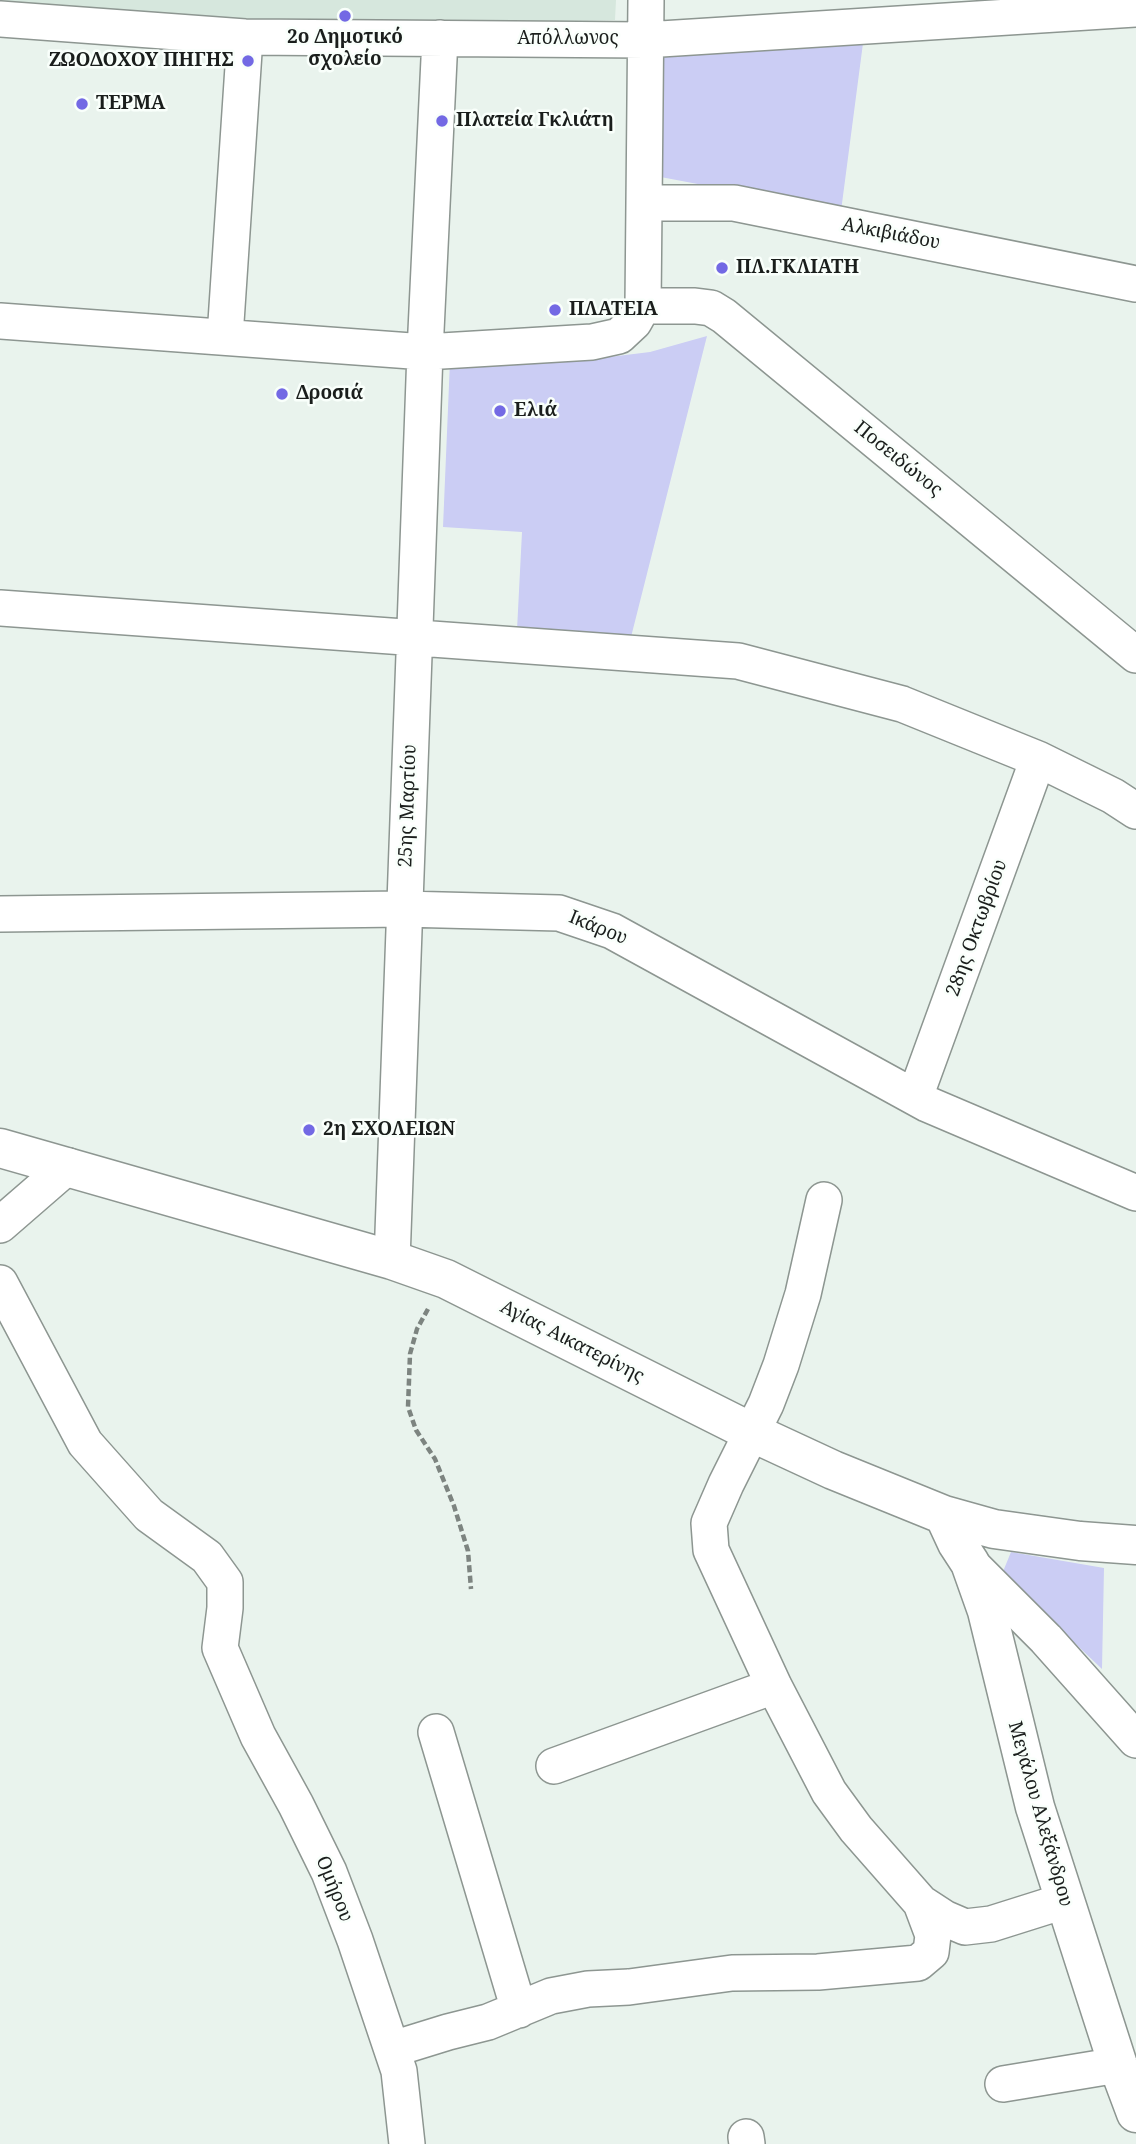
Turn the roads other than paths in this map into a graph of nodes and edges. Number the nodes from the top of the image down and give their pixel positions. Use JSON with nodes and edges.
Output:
{"nodes":[{"id":1,"x":646,"y":0,"type":"edge"},
{"id":2,"x":1136,"y":9,"type":"edge"},
{"id":3,"x":0,"y":19,"type":"edge"},
{"id":4,"x":245,"y":37,"type":"junction"},
{"id":5,"x":440,"y":38,"type":"junction"},
{"id":6,"x":645,"y":40,"type":"junction"},
{"id":7,"x":644,"y":203,"type":"junction"},
{"id":8,"x":1136,"y":284,"type":"edge"},
{"id":9,"x":643,"y":306,"type":"junction"},
{"id":10,"x":0,"y":321,"type":"edge"},
{"id":11,"x":225,"y":337,"type":"junction"},
{"id":12,"x":425,"y":352,"type":"junction"},
{"id":13,"x":0,"y":608,"type":"edge"},
{"id":14,"x":415,"y":638,"type":"junction"},
{"id":15,"x":1136,"y":655,"type":"edge"},
{"id":16,"x":1038,"y":759,"type":"junction"},
{"id":17,"x":1136,"y":811,"type":"edge"},
{"id":18,"x":403,"y":909,"type":"junction"},
{"id":19,"x":0,"y":914,"type":"edge"},
{"id":20,"x":915,"y":1097,"type":"junction"},
{"id":21,"x":0,"y":1148,"type":"edge"},
{"id":22,"x":68,"y":1166,"type":"junction"},
{"id":23,"x":1136,"y":1193,"type":"edge"},
{"id":24,"x":824,"y":1199,"type":"dead end"},
{"id":25,"x":0,"y":1225,"type":"edge"},
{"id":26,"x":391,"y":1260,"type":"junction"},
{"id":27,"x":0,"y":1283,"type":"edge"},
{"id":28,"x":751,"y":1432,"type":"junction"},
{"id":29,"x":944,"y":1515,"type":"junction"},
{"id":30,"x":1136,"y":1545,"type":"edge"},
{"id":31,"x":970,"y":1563,"type":"junction"},
{"id":32,"x":774,"y":1686,"type":"junction"},
{"id":33,"x":436,"y":1732,"type":"dead end"},
{"id":34,"x":1136,"y":1740,"type":"edge"},
{"id":35,"x":554,"y":1766,"type":"dead end"},
{"id":36,"x":1064,"y":1900,"type":"junction"},
{"id":37,"x":921,"y":1903,"type":"junction"},
{"id":38,"x":519,"y":2010,"type":"junction"},
{"id":39,"x":393,"y":2049,"type":"junction"},
{"id":40,"x":1118,"y":2065,"type":"junction"},
{"id":41,"x":1003,"y":2084,"type":"dead end"},
{"id":42,"x":1136,"y":2113,"type":"edge"},
{"id":43,"x":407,"y":2144,"type":"edge"}],
"edges":[{"from":1,"to":6,"type":"street"},
{"from":2,"to":6,"type":"street","name":"Απόλλωνος"},
{"from":3,"to":4,"type":"street","name":"Απόλλωνος"},
{"from":4,"to":5,"type":"street","name":"Απόλλωνος"},
{"from":4,"to":11,"type":"street"},
{"from":5,"to":6,"type":"street","name":"Απόλλωνος"},
{"from":5,"to":12,"type":"street","name":"25ης Μαρτίου"},
{"from":6,"to":7,"type":"street"},
{"from":7,"to":8,"type":"street","name":"Αλκιβιάδου"},
{"from":7,"to":9,"type":"street"},
{"from":9,"to":12,"type":"street"},
{"from":9,"to":15,"type":"street","name":"Ποσειδώνος"},
{"from":10,"to":11,"type":"street"},
{"from":11,"to":12,"type":"street"},
{"from":12,"to":14,"type":"street","name":"25ης Μαρτίου"},
{"from":13,"to":14,"type":"street"},
{"from":14,"to":16,"type":"street"},
{"from":14,"to":18,"type":"street","name":"25ης Μαρτίου"},
{"from":16,"to":17,"type":"street"},
{"from":16,"to":20,"type":"street","name":"28ης Οκτωβρίου"},
{"from":18,"to":19,"type":"street","name":"Ικάρου"},
{"from":18,"to":20,"type":"street","name":"Ικάρου"},
{"from":18,"to":26,"type":"street","name":"25ης Μαρτίου"},
{"from":20,"to":23,"type":"street","name":"Ικάρου"},
{"from":21,"to":22,"type":"street","name":"Αγίας Αικατερίνης"},
{"from":22,"to":25,"type":"street"},
{"from":22,"to":26,"type":"street","name":"Αγίας Αικατερίνης"},
{"from":24,"to":28,"type":"street"},
{"from":26,"to":28,"type":"street","name":"Αγίας Αικατερίνης"},
{"from":27,"to":39,"type":"street","name":"Ομήρου"},
{"from":28,"to":29,"type":"street","name":"Αγίας Αικατερίνης"},
{"from":28,"to":32,"type":"street"},
{"from":29,"to":30,"type":"street","name":"Αγίας Αικατερίνης"},
{"from":29,"to":31,"type":"street","name":"Μεγάλου Αλεξάνδρου"},
{"from":31,"to":34,"type":"street"},
{"from":31,"to":36,"type":"street","name":"Μεγάλου Αλεξάνδρου"},
{"from":32,"to":35,"type":"street"},
{"from":32,"to":37,"type":"street"},
{"from":33,"to":38,"type":"street"},
{"from":36,"to":37,"type":"street"},
{"from":36,"to":40,"type":"street","name":"Μεγάλου Αλεξάνδρου"},
{"from":37,"to":38,"type":"street"},
{"from":38,"to":39,"type":"street"},
{"from":39,"to":43,"type":"street","name":"Ομήρου"},
{"from":40,"to":41,"type":"street"},
{"from":40,"to":42,"type":"street","name":"Μεγάλου Αλεξάνδρου"}]}
